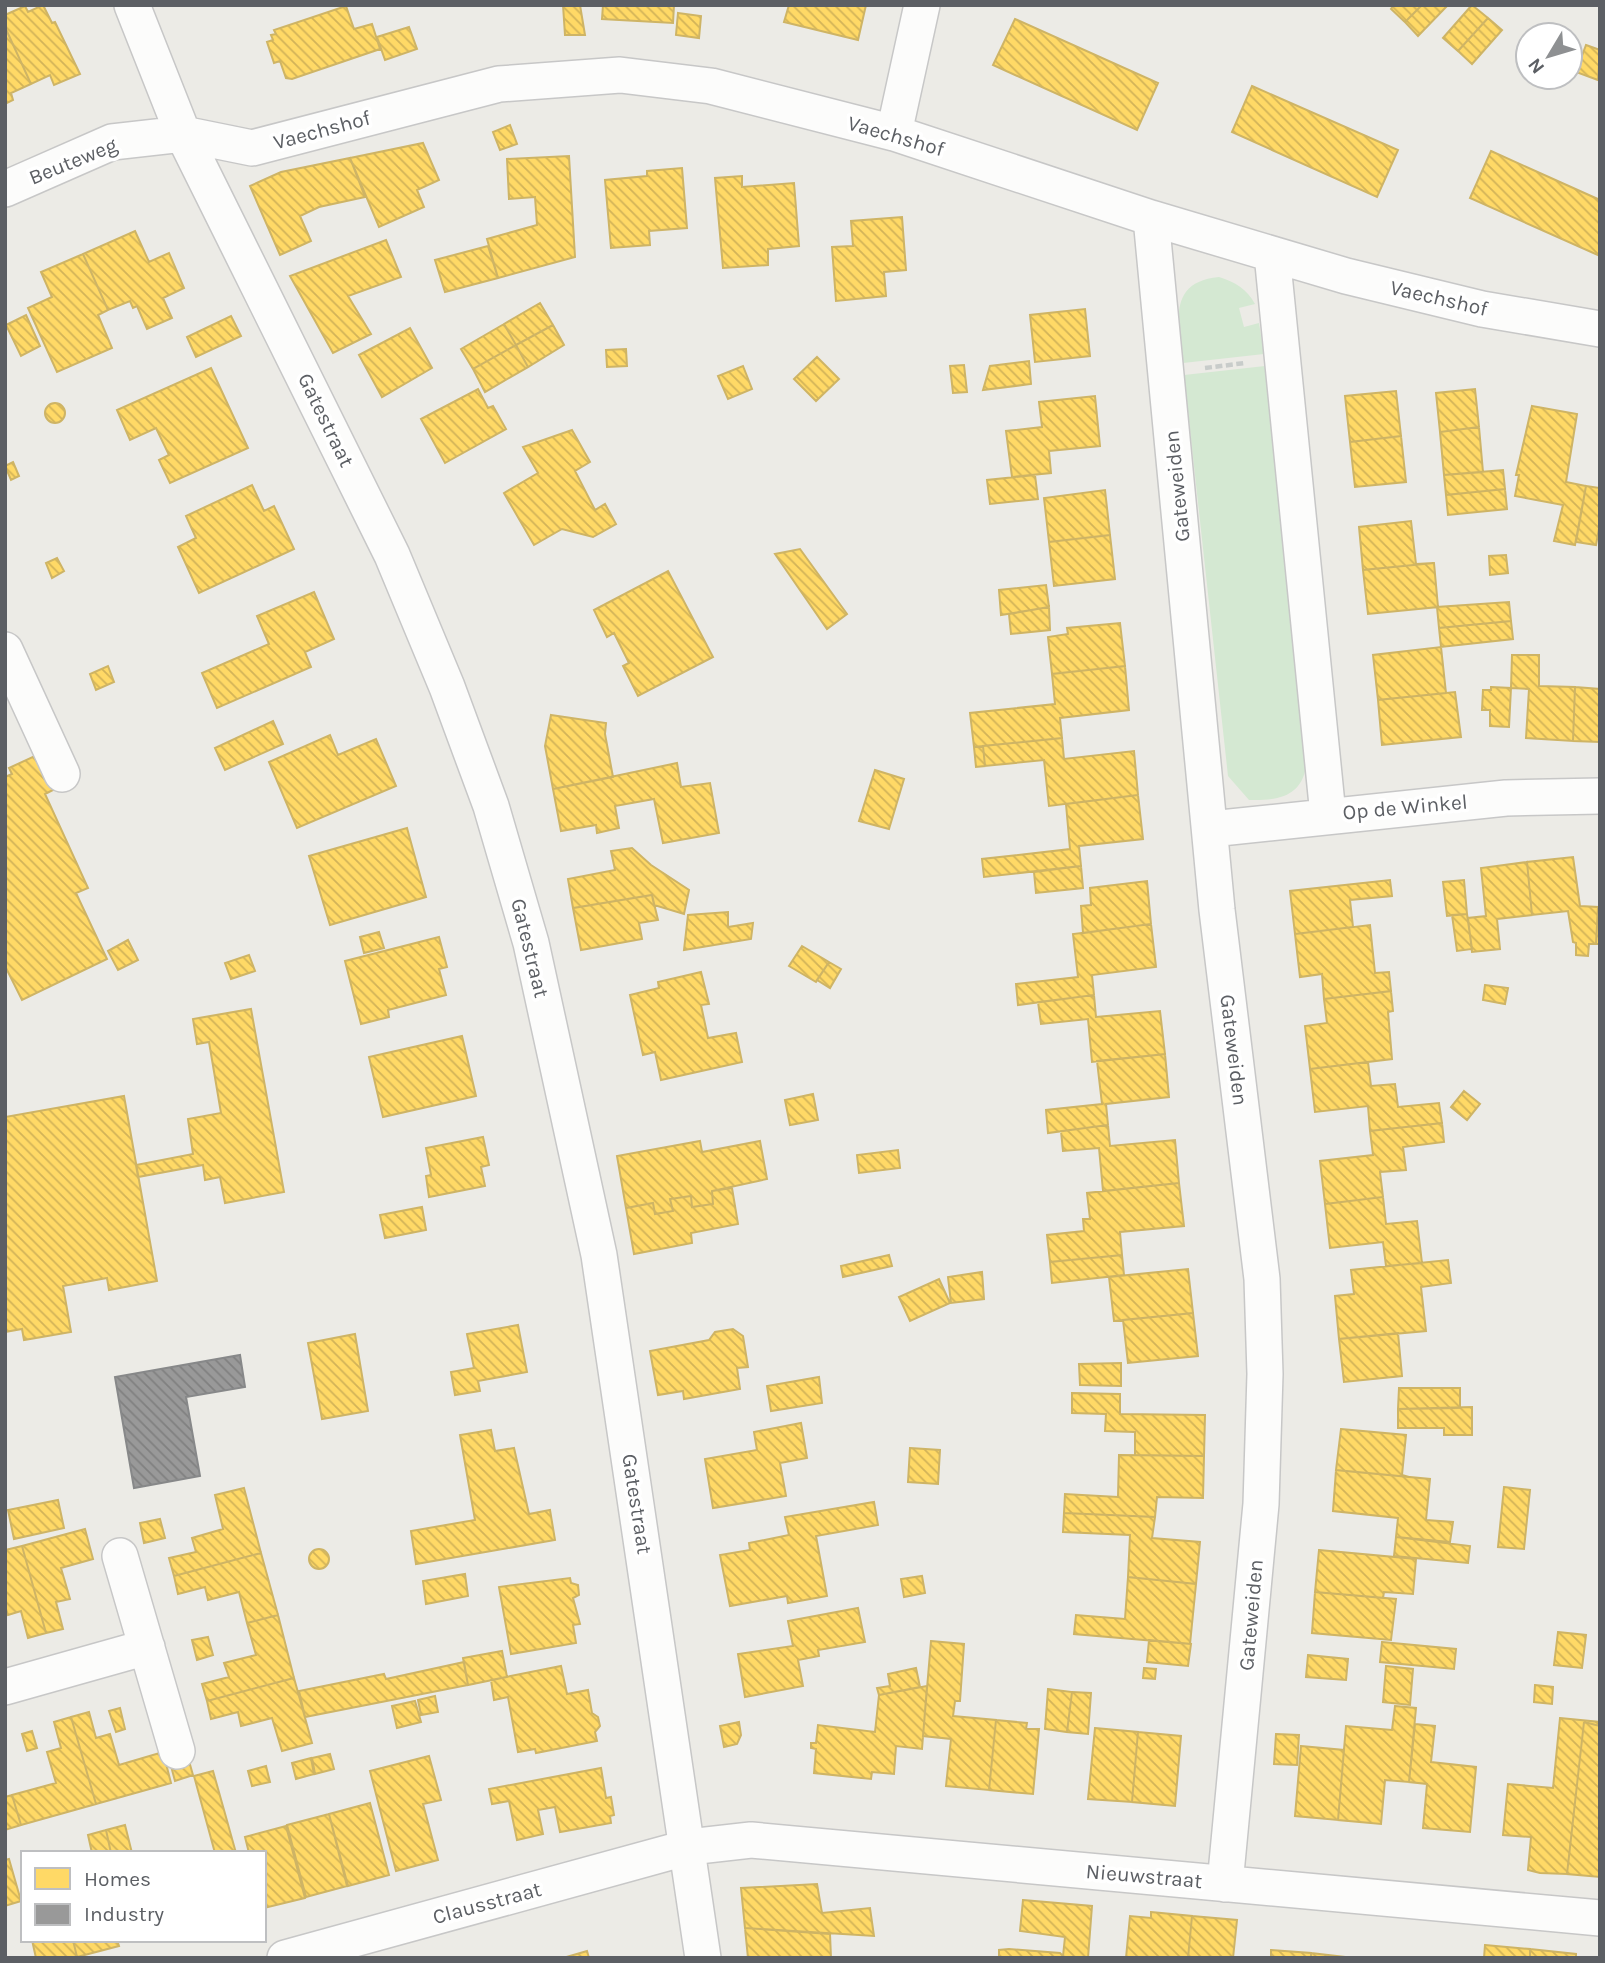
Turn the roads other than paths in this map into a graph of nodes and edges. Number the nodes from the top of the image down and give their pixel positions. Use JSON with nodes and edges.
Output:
{"nodes":[{"id":1,"x":132,"y":5,"type":"edge"},
{"id":2,"x":922,"y":5,"type":"edge"},
{"id":3,"x":894,"y":133,"type":"junction"},
{"id":4,"x":183,"y":134,"type":"junction"},
{"id":5,"x":5,"y":189,"type":"edge"},
{"id":6,"x":1151,"y":218,"type":"junction"},
{"id":7,"x":1272,"y":254,"type":"junction"},
{"id":8,"x":1600,"y":329,"type":"edge"},
{"id":9,"x":5,"y":650,"type":"edge"},
{"id":10,"x":62,"y":774,"type":"dead end"},
{"id":11,"x":1600,"y":796,"type":"edge"},
{"id":12,"x":1328,"y":815,"type":"junction"},
{"id":13,"x":1211,"y":829,"type":"junction"},
{"id":14,"x":120,"y":1556,"type":"dead end"},
{"id":15,"x":147,"y":1647,"type":"junction"},
{"id":16,"x":5,"y":1687,"type":"edge"},
{"id":17,"x":177,"y":1751,"type":"dead end"},
{"id":18,"x":689,"y":1847,"type":"junction"},
{"id":19,"x":1225,"y":1884,"type":"junction"},
{"id":20,"x":1600,"y":1917,"type":"edge"},
{"id":21,"x":285,"y":1958,"type":"edge"},
{"id":22,"x":703,"y":1958,"type":"edge"}],
"edges":[{"from":1,"to":4,"type":"street","name":"Gatestraat"},
{"from":2,"to":3,"type":"street"},
{"from":3,"to":4,"type":"street","name":"Vaechshof"},
{"from":3,"to":6,"type":"street","name":"Vaechshof"},
{"from":4,"to":5,"type":"street","name":"Beuteweg"},
{"from":4,"to":18,"type":"street","name":"Gatestraat"},
{"from":6,"to":7,"type":"street","name":"Vaechshof"},
{"from":6,"to":13,"type":"street","name":"Gateweiden"},
{"from":7,"to":8,"type":"street","name":"Vaechshof"},
{"from":7,"to":12,"type":"street"},
{"from":9,"to":10,"type":"street"},
{"from":11,"to":12,"type":"street","name":"Op de Winkel"},
{"from":12,"to":13,"type":"street","name":"Op de Winkel"},
{"from":13,"to":19,"type":"street","name":"Gateweiden"},
{"from":14,"to":15,"type":"street"},
{"from":15,"to":16,"type":"street"},
{"from":15,"to":17,"type":"street"},
{"from":18,"to":19,"type":"street","name":"Nieuwstraat"},
{"from":18,"to":21,"type":"street","name":"Clausstraat"},
{"from":18,"to":22,"type":"street","name":"Gatestraat"},
{"from":19,"to":20,"type":"street","name":"Nieuwstraat"}]}
